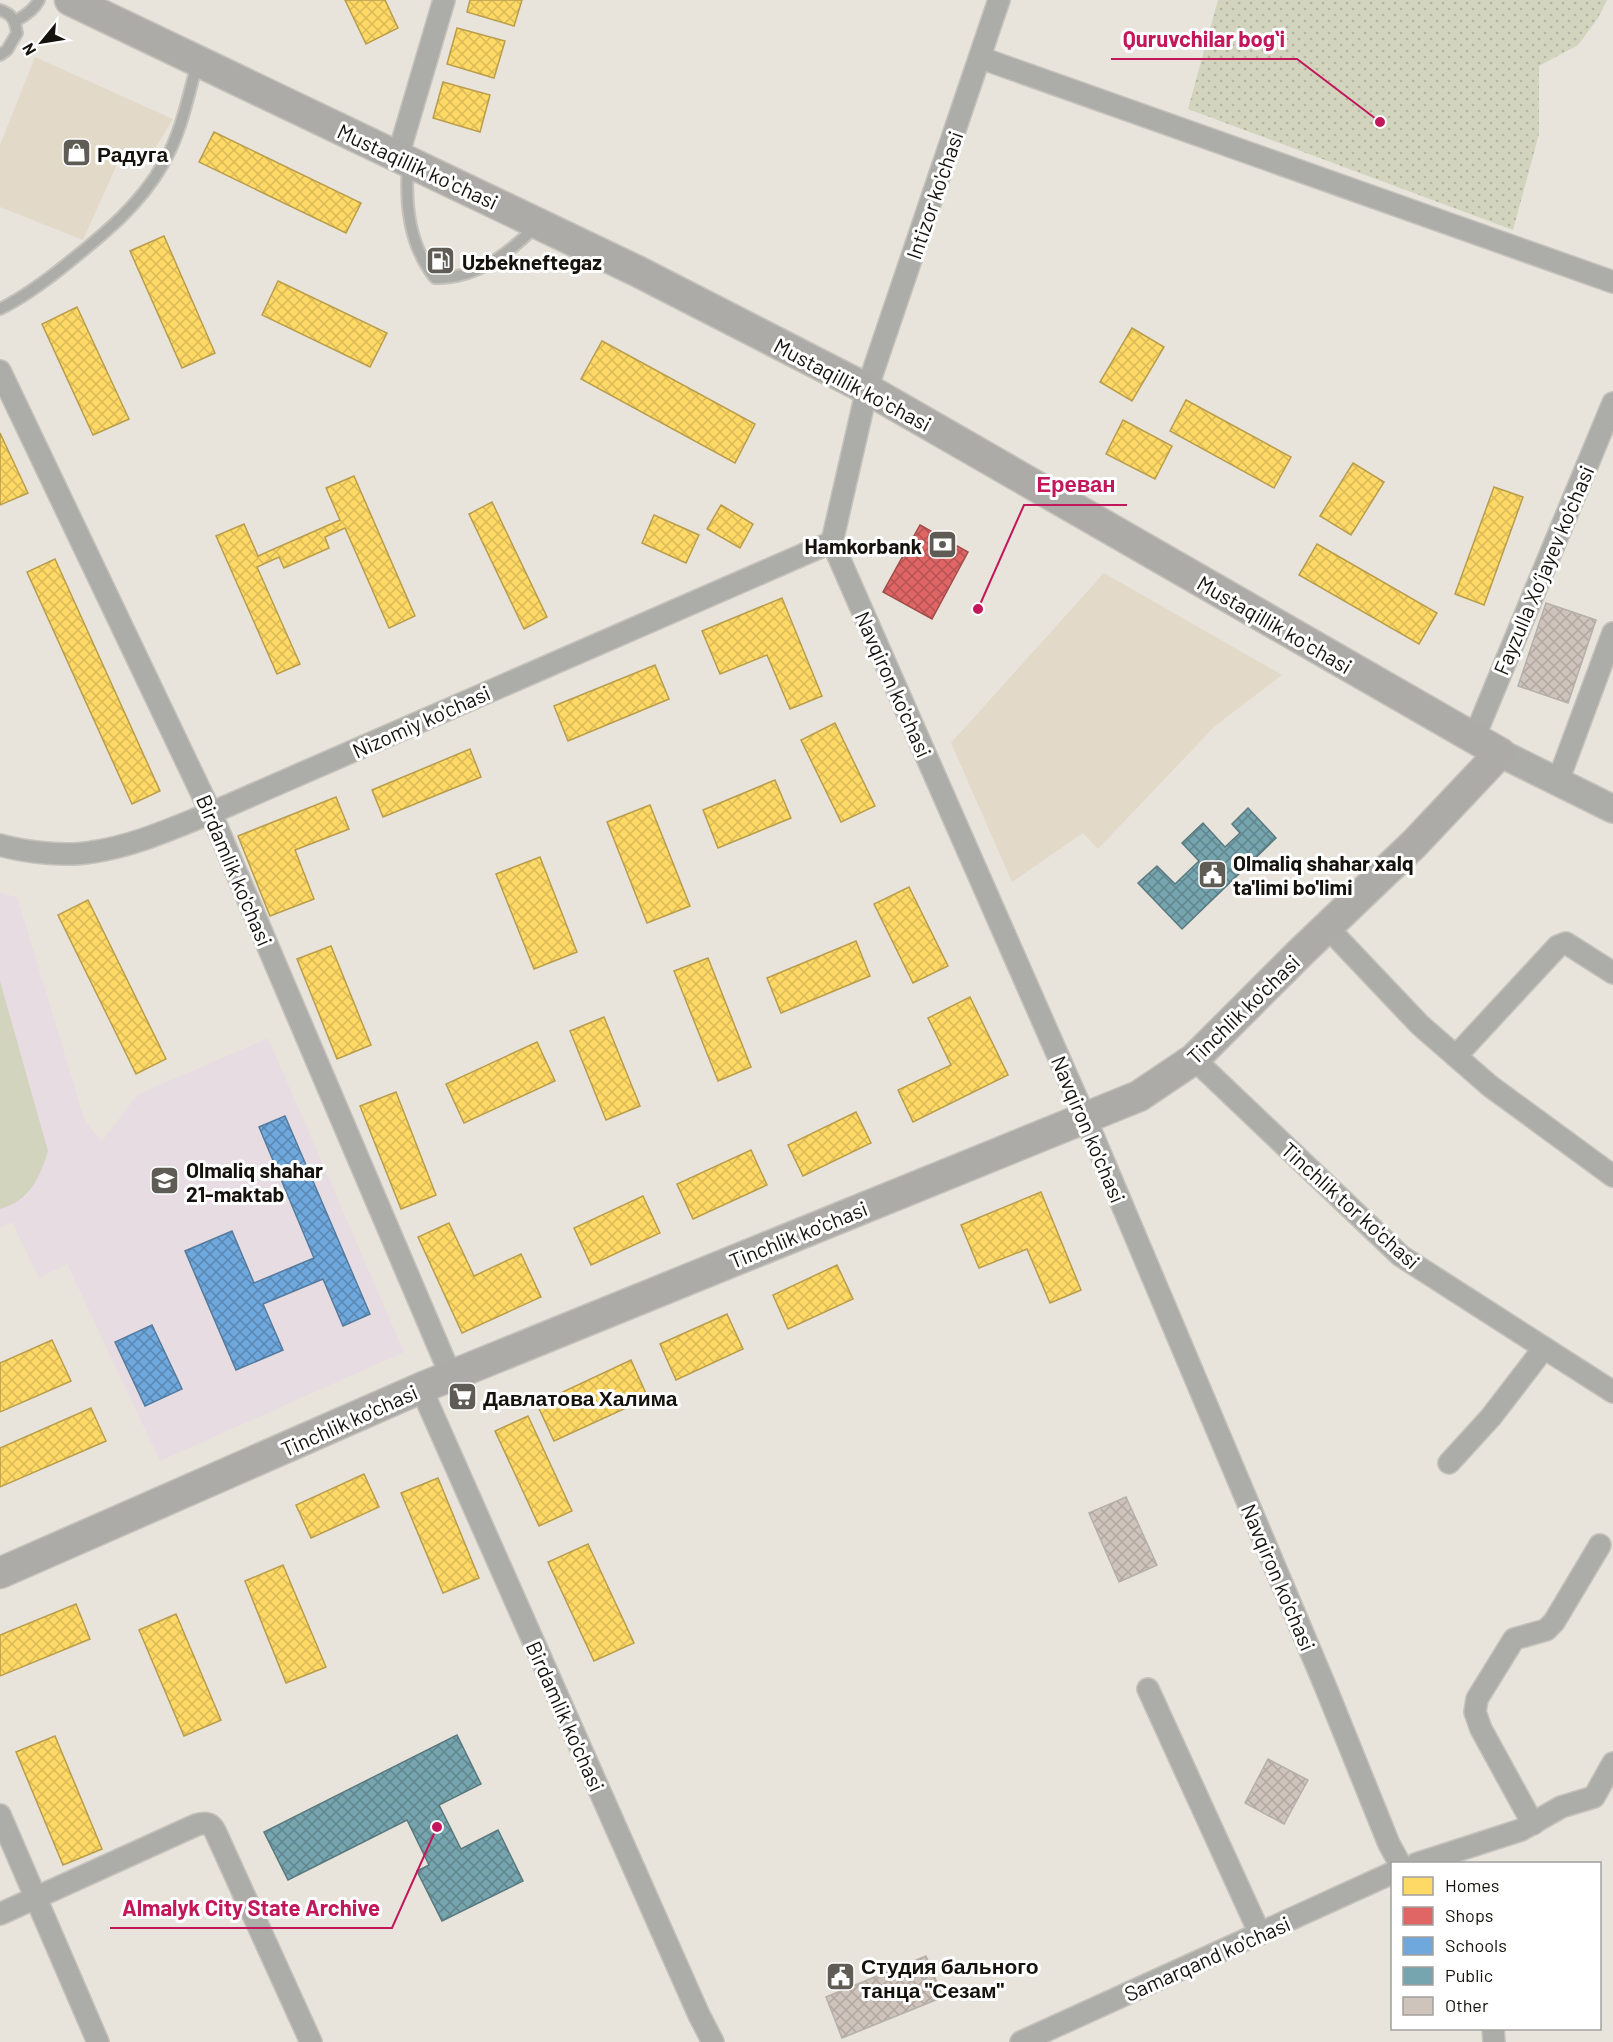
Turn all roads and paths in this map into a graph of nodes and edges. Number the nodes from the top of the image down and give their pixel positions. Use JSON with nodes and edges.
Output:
{"nodes":[{"id":1,"x":39,"y":0,"type":"edge"},
{"id":2,"x":70,"y":0,"type":"edge"},
{"id":3,"x":444,"y":0,"type":"edge"},
{"id":4,"x":999,"y":0,"type":"edge"},
{"id":5,"x":0,"y":10,"type":"edge"},
{"id":6,"x":15,"y":21,"type":"junction"},
{"id":7,"x":0,"y":54,"type":"edge"},
{"id":8,"x":981,"y":58,"type":"junction"},
{"id":9,"x":197,"y":61,"type":"junction"},
{"id":10,"x":403,"y":159,"type":"junction"},
{"id":11,"x":539,"y":223,"type":"junction"},
{"id":12,"x":1613,"y":282,"type":"edge"},
{"id":13,"x":0,"y":309,"type":"edge"},
{"id":14,"x":0,"y":372,"type":"edge"},
{"id":15,"x":867,"y":389,"type":"junction"},
{"id":16,"x":1613,"y":403,"type":"edge"},
{"id":17,"x":832,"y":542,"type":"junction"},
{"id":18,"x":1613,"y":633,"type":"edge"},
{"id":19,"x":1474,"y":738,"type":"junction"},
{"id":20,"x":1500,"y":753,"type":"junction"},
{"id":21,"x":1558,"y":781,"type":"junction"},
{"id":22,"x":1613,"y":809,"type":"edge"},
{"id":23,"x":212,"y":813,"type":"junction"},
{"id":24,"x":0,"y":845,"type":"edge"},
{"id":25,"x":1327,"y":927,"type":"junction"},
{"id":26,"x":1613,"y":973,"type":"edge"},
{"id":27,"x":1456,"y":1056,"type":"junction"},
{"id":28,"x":1194,"y":1059,"type":"junction"},
{"id":29,"x":1085,"y":1117,"type":"junction"},
{"id":30,"x":1613,"y":1176,"type":"edge"},
{"id":31,"x":1544,"y":1348,"type":"junction"},
{"id":32,"x":451,"y":1377,"type":"junction"},
{"id":33,"x":421,"y":1388,"type":"junction"},
{"id":34,"x":1613,"y":1392,"type":"edge"},
{"id":35,"x":1449,"y":1463,"type":"dead end"},
{"id":36,"x":1600,"y":1545,"type":"dead end"},
{"id":37,"x":0,"y":1573,"type":"edge"},
{"id":38,"x":1148,"y":1689,"type":"dead end"},
{"id":39,"x":1613,"y":1763,"type":"edge"},
{"id":40,"x":0,"y":1815,"type":"edge"},
{"id":41,"x":1533,"y":1824,"type":"junction"},
{"id":42,"x":1399,"y":1862,"type":"edge"},
{"id":43,"x":1419,"y":1862,"type":"edge"},
{"id":44,"x":1391,"y":1873,"type":"edge"},
{"id":45,"x":36,"y":1897,"type":"junction"},
{"id":46,"x":0,"y":1914,"type":"edge"},
{"id":47,"x":1260,"y":1934,"type":"junction"},
{"id":48,"x":98,"y":2042,"type":"edge"},
{"id":49,"x":310,"y":2042,"type":"edge"},
{"id":50,"x":714,"y":2042,"type":"edge"},
{"id":51,"x":1021,"y":2042,"type":"edge"}],
"edges":[{"from":1,"to":6,"type":"lane"},
{"from":2,"to":9,"type":"main road","name":"Mustaqillik koʻchasi"},
{"from":3,"to":10,"type":"street"},
{"from":4,"to":8,"type":"street","name":"Intizor ko'chasi"},
{"from":5,"to":6,"type":"lane"},
{"from":6,"to":7,"type":"lane"},
{"from":8,"to":12,"type":"street"},
{"from":8,"to":15,"type":"street","name":"Intizor ko'chasi"},
{"from":9,"to":10,"type":"main road","name":"Mustaqillik koʻchasi"},
{"from":9,"to":13,"type":"lane"},
{"from":10,"to":11,"type":"main road","name":"Mustaqillik koʻchasi"},
{"from":10,"to":11,"type":"lane"},
{"from":11,"to":15,"type":"main road","name":"Mustaqillik koʻchasi"},
{"from":14,"to":23,"type":"street","name":"Birdamlik ko'chasi"},
{"from":15,"to":17,"type":"street"},
{"from":15,"to":19,"type":"main road","name":"Mustaqillik koʻchasi"},
{"from":16,"to":19,"type":"street","name":"Fayzulla Xo‘jayev ko'chasi"},
{"from":17,"to":23,"type":"street","name":"Nizomiy ko'chasi"},
{"from":17,"to":29,"type":"street","name":"Navqiron ko'chasi"},
{"from":18,"to":21,"type":"street"},
{"from":19,"to":20,"type":"main road","name":"Mustaqillik koʻchasi"},
{"from":20,"to":21,"type":"street","name":"Mustaqillik koʻchasi"},
{"from":20,"to":25,"type":"main road","name":"Tinchlik ko'chasi"},
{"from":21,"to":22,"type":"street","name":"Mustaqillik koʻchasi"},
{"from":23,"to":24,"type":"street","name":"Nizomiy ko'chasi"},
{"from":23,"to":32,"type":"street","name":"Birdamlik ko'chasi"},
{"from":25,"to":27,"type":"street"},
{"from":25,"to":28,"type":"main road","name":"Tinchlik ko'chasi"},
{"from":26,"to":27,"type":"street"},
{"from":27,"to":30,"type":"street"},
{"from":28,"to":29,"type":"main road","name":"Tinchlik ko'chasi"},
{"from":28,"to":31,"type":"street","name":"Tinchlik tor ko'chasi"},
{"from":29,"to":32,"type":"main road","name":"Tinchlik ko'chasi"},
{"from":29,"to":42,"type":"street","name":"Navqiron ko'chasi"},
{"from":31,"to":34,"type":"street","name":"Tinchlik tor ko'chasi"},
{"from":31,"to":35,"type":"street"},
{"from":32,"to":33,"type":"main road","name":"Tinchlik ko'chasi"},
{"from":33,"to":37,"type":"main road","name":"Tinchlik ko'chasi"},
{"from":33,"to":50,"type":"street","name":"Birdamlik ko'chasi"},
{"from":36,"to":41,"type":"street"},
{"from":38,"to":47,"type":"street"},
{"from":39,"to":41,"type":"street"},
{"from":40,"to":45,"type":"street"},
{"from":41,"to":43,"type":"street"},
{"from":44,"to":47,"type":"street","name":"Samarqand ko'chasi"},
{"from":45,"to":46,"type":"street"},
{"from":45,"to":48,"type":"street"},
{"from":45,"to":49,"type":"street"},
{"from":47,"to":51,"type":"street","name":"Samarqand ko'chasi"}]}
